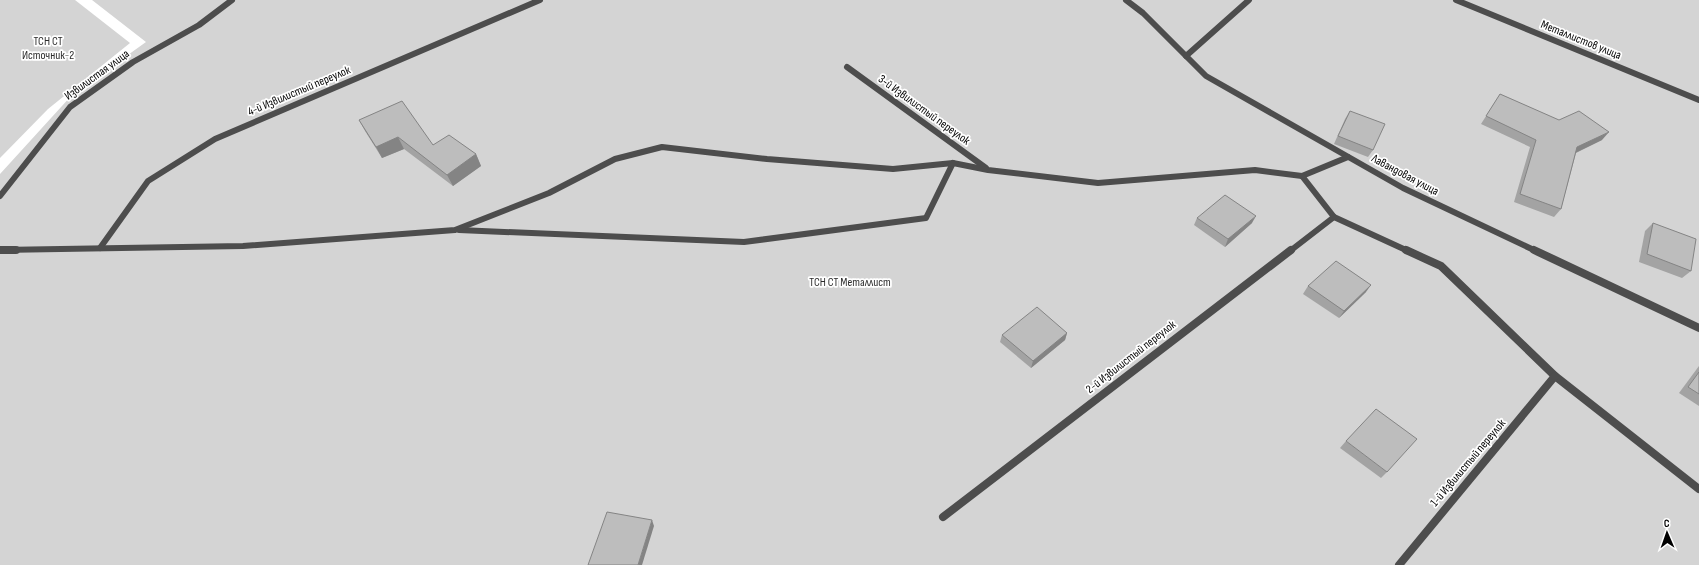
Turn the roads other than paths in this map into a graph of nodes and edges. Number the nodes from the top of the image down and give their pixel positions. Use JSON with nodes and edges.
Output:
{"nodes":[{"id":1,"x":232,"y":0,"type":"edge"},
{"id":2,"x":540,"y":0,"type":"edge"},
{"id":3,"x":1126,"y":0,"type":"edge"},
{"id":4,"x":1249,"y":0,"type":"edge"},
{"id":5,"x":1456,"y":0,"type":"edge"},
{"id":6,"x":1186,"y":56,"type":"junction"},
{"id":7,"x":847,"y":67,"type":"dead end"},
{"id":8,"x":1699,"y":100,"type":"edge"},
{"id":9,"x":1348,"y":157,"type":"junction"},
{"id":10,"x":953,"y":163,"type":"junction"},
{"id":11,"x":988,"y":170,"type":"junction"},
{"id":12,"x":1302,"y":176,"type":"junction"},
{"id":13,"x":0,"y":196,"type":"edge"},
{"id":14,"x":1334,"y":217,"type":"junction"},
{"id":15,"x":455,"y":230,"type":"junction"},
{"id":16,"x":100,"y":248,"type":"junction"},
{"id":17,"x":0,"y":250,"type":"edge"},
{"id":18,"x":1699,"y":328,"type":"edge"},
{"id":19,"x":1555,"y":376,"type":"junction"},
{"id":20,"x":1699,"y":489,"type":"edge"},
{"id":21,"x":943,"y":517,"type":"dead end"},
{"id":22,"x":1399,"y":565,"type":"edge"}],
"edges":[{"from":1,"to":13,"type":"street","name":"Извилистая улица"},
{"from":2,"to":16,"type":"street","name":"4-й Извилистый переулок"},
{"from":3,"to":6,"type":"street","name":"Лавандовая улица"},
{"from":4,"to":6,"type":"street"},
{"from":5,"to":8,"type":"street","name":"Металлистов улица"},
{"from":6,"to":9,"type":"street","name":"Лавандовая улица"},
{"from":7,"to":11,"type":"street","name":"3-й Извилистый переулок"},
{"from":9,"to":12,"type":"street"},
{"from":9,"to":18,"type":"street","name":"Лавандовая улица"},
{"from":10,"to":11,"type":"street"},
{"from":10,"to":15,"type":"street"},
{"from":10,"to":15,"type":"street"},
{"from":11,"to":12,"type":"street"},
{"from":12,"to":14,"type":"street"},
{"from":14,"to":19,"type":"street"},
{"from":14,"to":21,"type":"street","name":"2-й Извилистый переулок"},
{"from":15,"to":16,"type":"street"},
{"from":16,"to":17,"type":"street"},
{"from":19,"to":20,"type":"street"},
{"from":19,"to":22,"type":"street","name":"1-й Извилистый переулок"}]}
